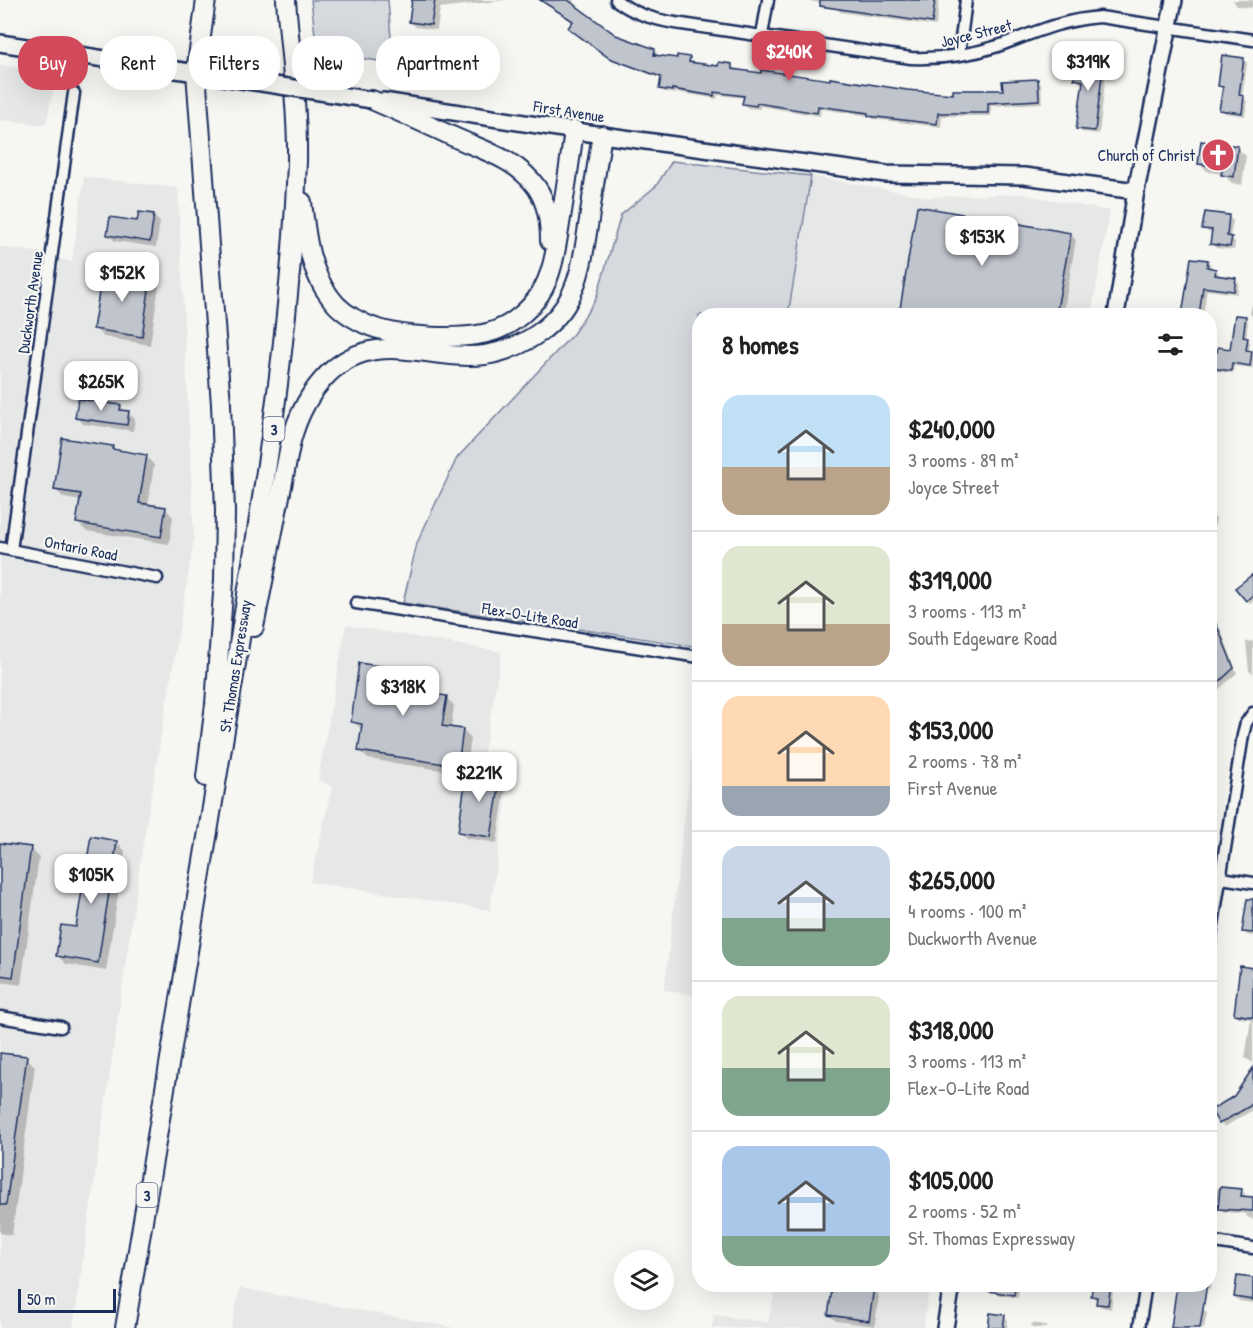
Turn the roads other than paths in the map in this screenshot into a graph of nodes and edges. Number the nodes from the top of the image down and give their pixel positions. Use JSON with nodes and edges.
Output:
{"nodes":[{"id":1,"x":206,"y":0,"type":"edge"},
{"id":2,"x":286,"y":0,"type":"edge"},
{"id":3,"x":615,"y":0,"type":"edge"},
{"id":4,"x":768,"y":0,"type":"edge"},
{"id":5,"x":966,"y":0,"type":"edge"},
{"id":6,"x":1174,"y":0,"type":"edge"},
{"id":7,"x":1169,"y":27,"type":"junction"},
{"id":8,"x":762,"y":35,"type":"junction"},
{"id":9,"x":201,"y":36,"type":"edge"},
{"id":10,"x":1253,"y":40,"type":"edge"},
{"id":11,"x":0,"y":43,"type":"edge"},
{"id":12,"x":958,"y":54,"type":"junction"},
{"id":13,"x":189,"y":71,"type":"edge"},
{"id":14,"x":280,"y":86,"type":"edge"},
{"id":15,"x":197,"y":90,"type":"edge"},
{"id":16,"x":74,"y":93,"type":"dead end"},
{"id":17,"x":372,"y":99,"type":"junction"},
{"id":18,"x":574,"y":130,"type":"junction"},
{"id":19,"x":602,"y":135,"type":"junction"},
{"id":20,"x":297,"y":159,"type":"junction"},
{"id":21,"x":1136,"y":191,"type":"junction"},
{"id":22,"x":545,"y":282,"type":"junction"},
{"id":23,"x":1117,"y":308,"type":"edge"},
{"id":24,"x":5,"y":549,"type":"edge"},
{"id":25,"x":157,"y":578,"type":"dead end"},
{"id":26,"x":356,"y":603,"type":"dead end"},
{"id":27,"x":692,"y":656,"type":"edge"},
{"id":28,"x":231,"y":697,"type":"junction"},
{"id":29,"x":1253,"y":713,"type":"edge"},
{"id":30,"x":1217,"y":862,"type":"edge"},
{"id":31,"x":1217,"y":877,"type":"edge"},
{"id":32,"x":1253,"y":883,"type":"edge"},
{"id":33,"x":0,"y":1017,"type":"edge"},
{"id":34,"x":61,"y":1027,"type":"dead end"},
{"id":35,"x":171,"y":1061,"type":"junction"},
{"id":36,"x":1217,"y":1242,"type":"edge"},
{"id":37,"x":1253,"y":1248,"type":"edge"},
{"id":38,"x":951,"y":1292,"type":"edge"},
{"id":39,"x":1145,"y":1292,"type":"edge"},
{"id":40,"x":125,"y":1328,"type":"edge"},
{"id":41,"x":945,"y":1328,"type":"edge"},
{"id":42,"x":1139,"y":1328,"type":"edge"}],
"edges":[{"from":1,"to":9,"type":"highway"},
{"from":2,"to":20,"type":"highway","name":"St. Thomas Expressway","number":"3"},
{"from":3,"to":8,"type":"street","name":"Joyce Street"},
{"from":4,"to":8,"type":"street"},
{"from":5,"to":12,"type":"street"},
{"from":6,"to":7,"type":"main road"},
{"from":7,"to":10,"type":"street","name":"Joyce Street"},
{"from":7,"to":12,"type":"street","name":"Joyce Street"},
{"from":7,"to":21,"type":"main road"},
{"from":8,"to":12,"type":"street","name":"Joyce Street"},
{"from":11,"to":13,"type":"main road","name":"First Avenue"},
{"from":14,"to":17,"type":"main road","name":"First Avenue","bridge":true},
{"from":15,"to":35,"type":"highway"},
{"from":16,"to":24,"type":"street","name":"Duckworth Avenue"},
{"from":17,"to":18,"type":"main road","name":"First Avenue"},
{"from":17,"to":22,"type":"highway"},
{"from":18,"to":19,"type":"main road","name":"First Avenue"},
{"from":18,"to":22,"type":"highway"},
{"from":19,"to":21,"type":"main road","name":"First Avenue"},
{"from":19,"to":28,"type":"highway"},
{"from":20,"to":22,"type":"highway"},
{"from":20,"to":28,"type":"highway","name":"St. Thomas Expressway","number":"3"},
{"from":21,"to":23,"type":"main road"},
{"from":24,"to":25,"type":"street","name":"Ontario Road"},
{"from":26,"to":27,"type":"street","name":"Flex-O-Lite Road"},
{"from":28,"to":35,"type":"highway","name":"St. Thomas Expressway","number":"3"},
{"from":29,"to":30,"type":"street"},
{"from":31,"to":32,"type":"street"},
{"from":33,"to":34,"type":"street"},
{"from":35,"to":40,"type":"highway","name":"St. Thomas Expressway","number":"3"},
{"from":36,"to":37,"type":"street"},
{"from":38,"to":41,"type":"main road"},
{"from":39,"to":42,"type":"street"}]}
